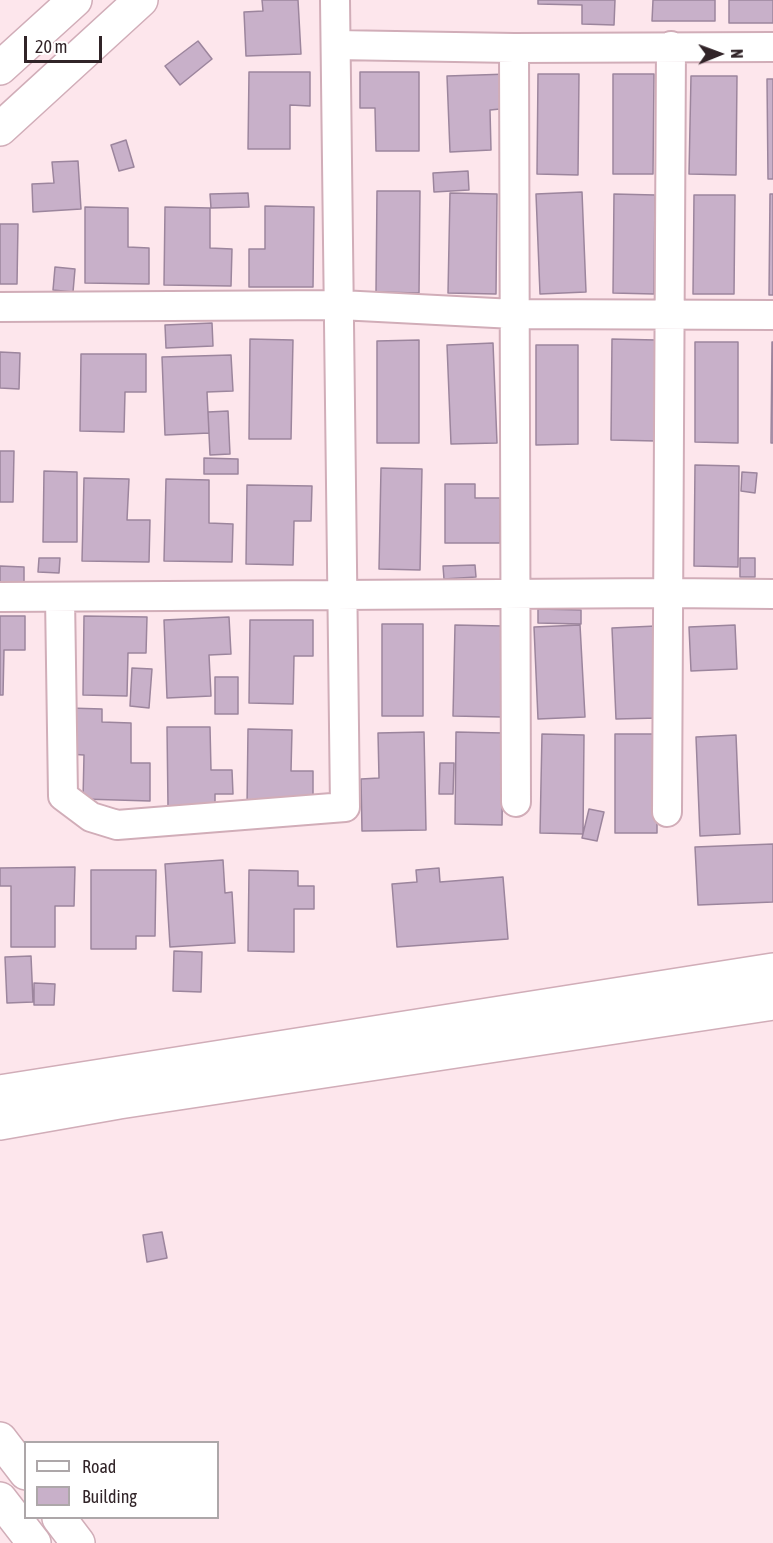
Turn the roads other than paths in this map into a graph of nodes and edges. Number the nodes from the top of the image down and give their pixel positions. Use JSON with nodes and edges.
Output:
{"nodes":[{"id":1,"x":75,"y":0,"type":"edge"},
{"id":2,"x":141,"y":0,"type":"edge"},
{"id":3,"x":336,"y":0,"type":"edge"},
{"id":4,"x":336,"y":45,"type":"junction"},
{"id":5,"x":671,"y":46,"type":"junction"},
{"id":6,"x":773,"y":47,"type":"edge"},
{"id":7,"x":514,"y":48,"type":"junction"},
{"id":8,"x":0,"y":68,"type":"edge"},
{"id":9,"x":0,"y":129,"type":"edge"},
{"id":10,"x":340,"y":305,"type":"junction"},
{"id":11,"x":0,"y":307,"type":"edge"},
{"id":12,"x":514,"y":314,"type":"junction"},
{"id":13,"x":670,"y":314,"type":"junction"},
{"id":14,"x":773,"y":315,"type":"edge"},
{"id":15,"x":668,"y":593,"type":"junction"},
{"id":16,"x":773,"y":594,"type":"edge"},
{"id":17,"x":343,"y":595,"type":"junction"},
{"id":18,"x":515,"y":595,"type":"junction"},
{"id":19,"x":0,"y":597,"type":"edge"},
{"id":20,"x":60,"y":597,"type":"junction"},
{"id":21,"x":516,"y":802,"type":"dead end"},
{"id":22,"x":667,"y":812,"type":"dead end"},
{"id":23,"x":773,"y":970,"type":"edge"},
{"id":24,"x":773,"y":1003,"type":"edge"},
{"id":25,"x":0,"y":1092,"type":"edge"},
{"id":26,"x":0,"y":1123,"type":"edge"},
{"id":27,"x":0,"y":1439,"type":"edge"},
{"id":28,"x":24,"y":1470,"type":"edge"},
{"id":29,"x":0,"y":1499,"type":"edge"},
{"id":30,"x":60,"y":1519,"type":"edge"},
{"id":31,"x":34,"y":1543,"type":"edge"},
{"id":32,"x":78,"y":1543,"type":"edge"}],
"edges":[{"from":1,"to":8,"type":"street"},
{"from":2,"to":9,"type":"street"},
{"from":3,"to":4,"type":"street"},
{"from":4,"to":7,"type":"street"},
{"from":4,"to":10,"type":"street"},
{"from":5,"to":6,"type":"street"},
{"from":5,"to":7,"type":"street"},
{"from":5,"to":13,"type":"street"},
{"from":7,"to":12,"type":"street"},
{"from":10,"to":11,"type":"street"},
{"from":10,"to":12,"type":"street"},
{"from":10,"to":17,"type":"street"},
{"from":12,"to":13,"type":"street"},
{"from":12,"to":18,"type":"street"},
{"from":13,"to":14,"type":"street"},
{"from":13,"to":15,"type":"street"},
{"from":15,"to":16,"type":"street"},
{"from":15,"to":18,"type":"street"},
{"from":15,"to":22,"type":"street"},
{"from":17,"to":18,"type":"street"},
{"from":17,"to":20,"type":"street"},
{"from":17,"to":20,"type":"street"},
{"from":18,"to":21,"type":"street"},
{"from":19,"to":20,"type":"street"},
{"from":23,"to":25,"type":"street"},
{"from":24,"to":26,"type":"street"},
{"from":27,"to":28,"type":"street"},
{"from":29,"to":31,"type":"street"},
{"from":30,"to":32,"type":"street"}]}
